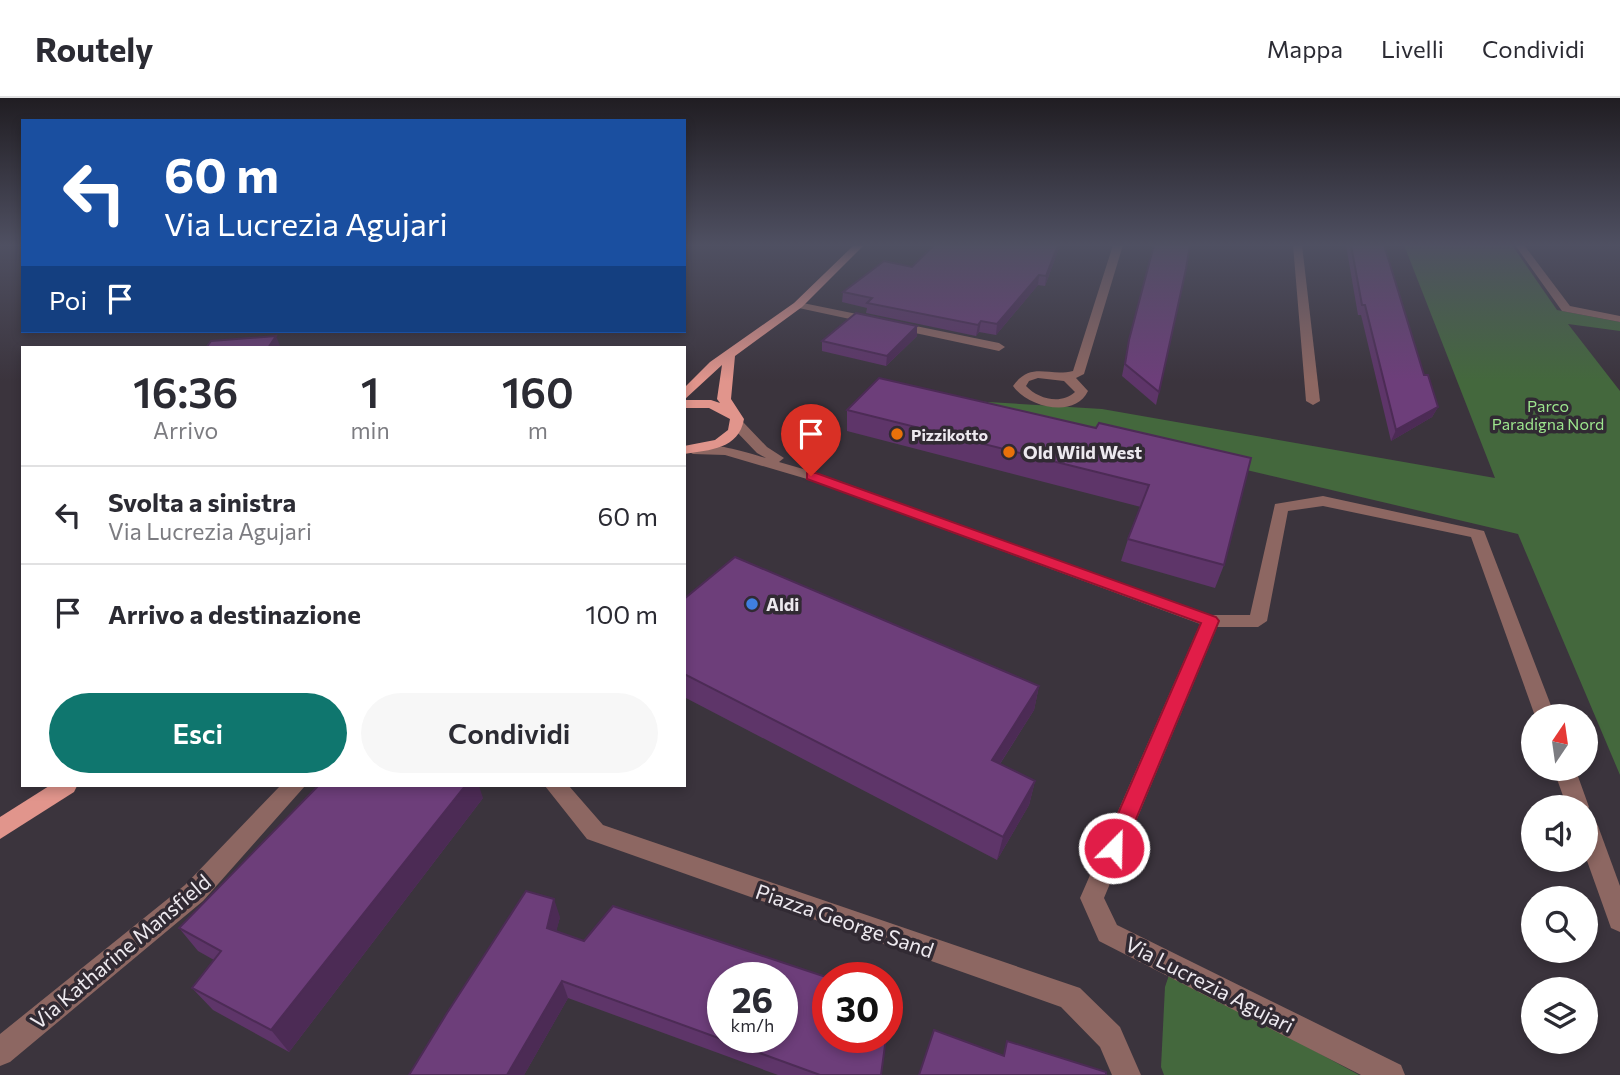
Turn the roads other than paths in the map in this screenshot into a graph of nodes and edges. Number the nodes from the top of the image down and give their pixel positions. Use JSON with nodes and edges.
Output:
{"nodes":[{"id":1,"x":812,"y":291,"type":"edge"},
{"id":2,"x":1104,"y":291,"type":"edge"},
{"id":3,"x":1302,"y":291,"type":"edge"},
{"id":4,"x":1553,"y":291,"type":"edge"},
{"id":5,"x":797,"y":305,"type":"junction"},
{"id":6,"x":1620,"y":319,"type":"edge"},
{"id":7,"x":999,"y":347,"type":"dead end"},
{"id":8,"x":729,"y":356,"type":"junction"},
{"id":9,"x":1063,"y":377,"type":"dead end"},
{"id":10,"x":686,"y":394,"type":"edge"},
{"id":11,"x":1313,"y":401,"type":"dead end"},
{"id":12,"x":686,"y":404,"type":"edge"},
{"id":13,"x":735,"y":420,"type":"junction"},
{"id":14,"x":689,"y":450,"type":"edge"},
{"id":15,"x":811,"y":476,"type":"junction"},
{"id":16,"x":1210,"y":621,"type":"junction"},
{"id":17,"x":1541,"y":704,"type":"edge"},
{"id":18,"x":64,"y":787,"type":"edge"},
{"id":19,"x":293,"y":787,"type":"edge"},
{"id":20,"x":557,"y":787,"type":"edge"},
{"id":21,"x":0,"y":829,"type":"edge"},
{"id":22,"x":1598,"y":859,"type":"edge"},
{"id":23,"x":1620,"y":920,"type":"edge"},
{"id":24,"x":0,"y":1052,"type":"edge"},
{"id":25,"x":1127,"y":1075,"type":"edge"},
{"id":26,"x":1391,"y":1075,"type":"edge"}],
"edges":[{"from":1,"to":5,"type":"main road"},
{"from":2,"to":9,"type":"street"},
{"from":3,"to":11,"type":"street"},
{"from":4,"to":6,"type":"street"},
{"from":5,"to":7,"type":"street"},
{"from":5,"to":8,"type":"main road"},
{"from":8,"to":10,"type":"main road"},
{"from":8,"to":13,"type":"main road"},
{"from":12,"to":13,"type":"main road"},
{"from":13,"to":14,"type":"main road"},
{"from":13,"to":15,"type":"street"},
{"from":14,"to":15,"type":"street"},
{"from":15,"to":16,"type":"street"},
{"from":16,"to":17,"type":"street"},
{"from":16,"to":26,"type":"street","name":"Via Lucrezia Agujari"},
{"from":18,"to":21,"type":"main road"},
{"from":19,"to":24,"type":"street","name":"Via Katharine Mansfield"},
{"from":20,"to":25,"type":"street","name":"Piazza George Sand"},
{"from":22,"to":23,"type":"street"}]}
